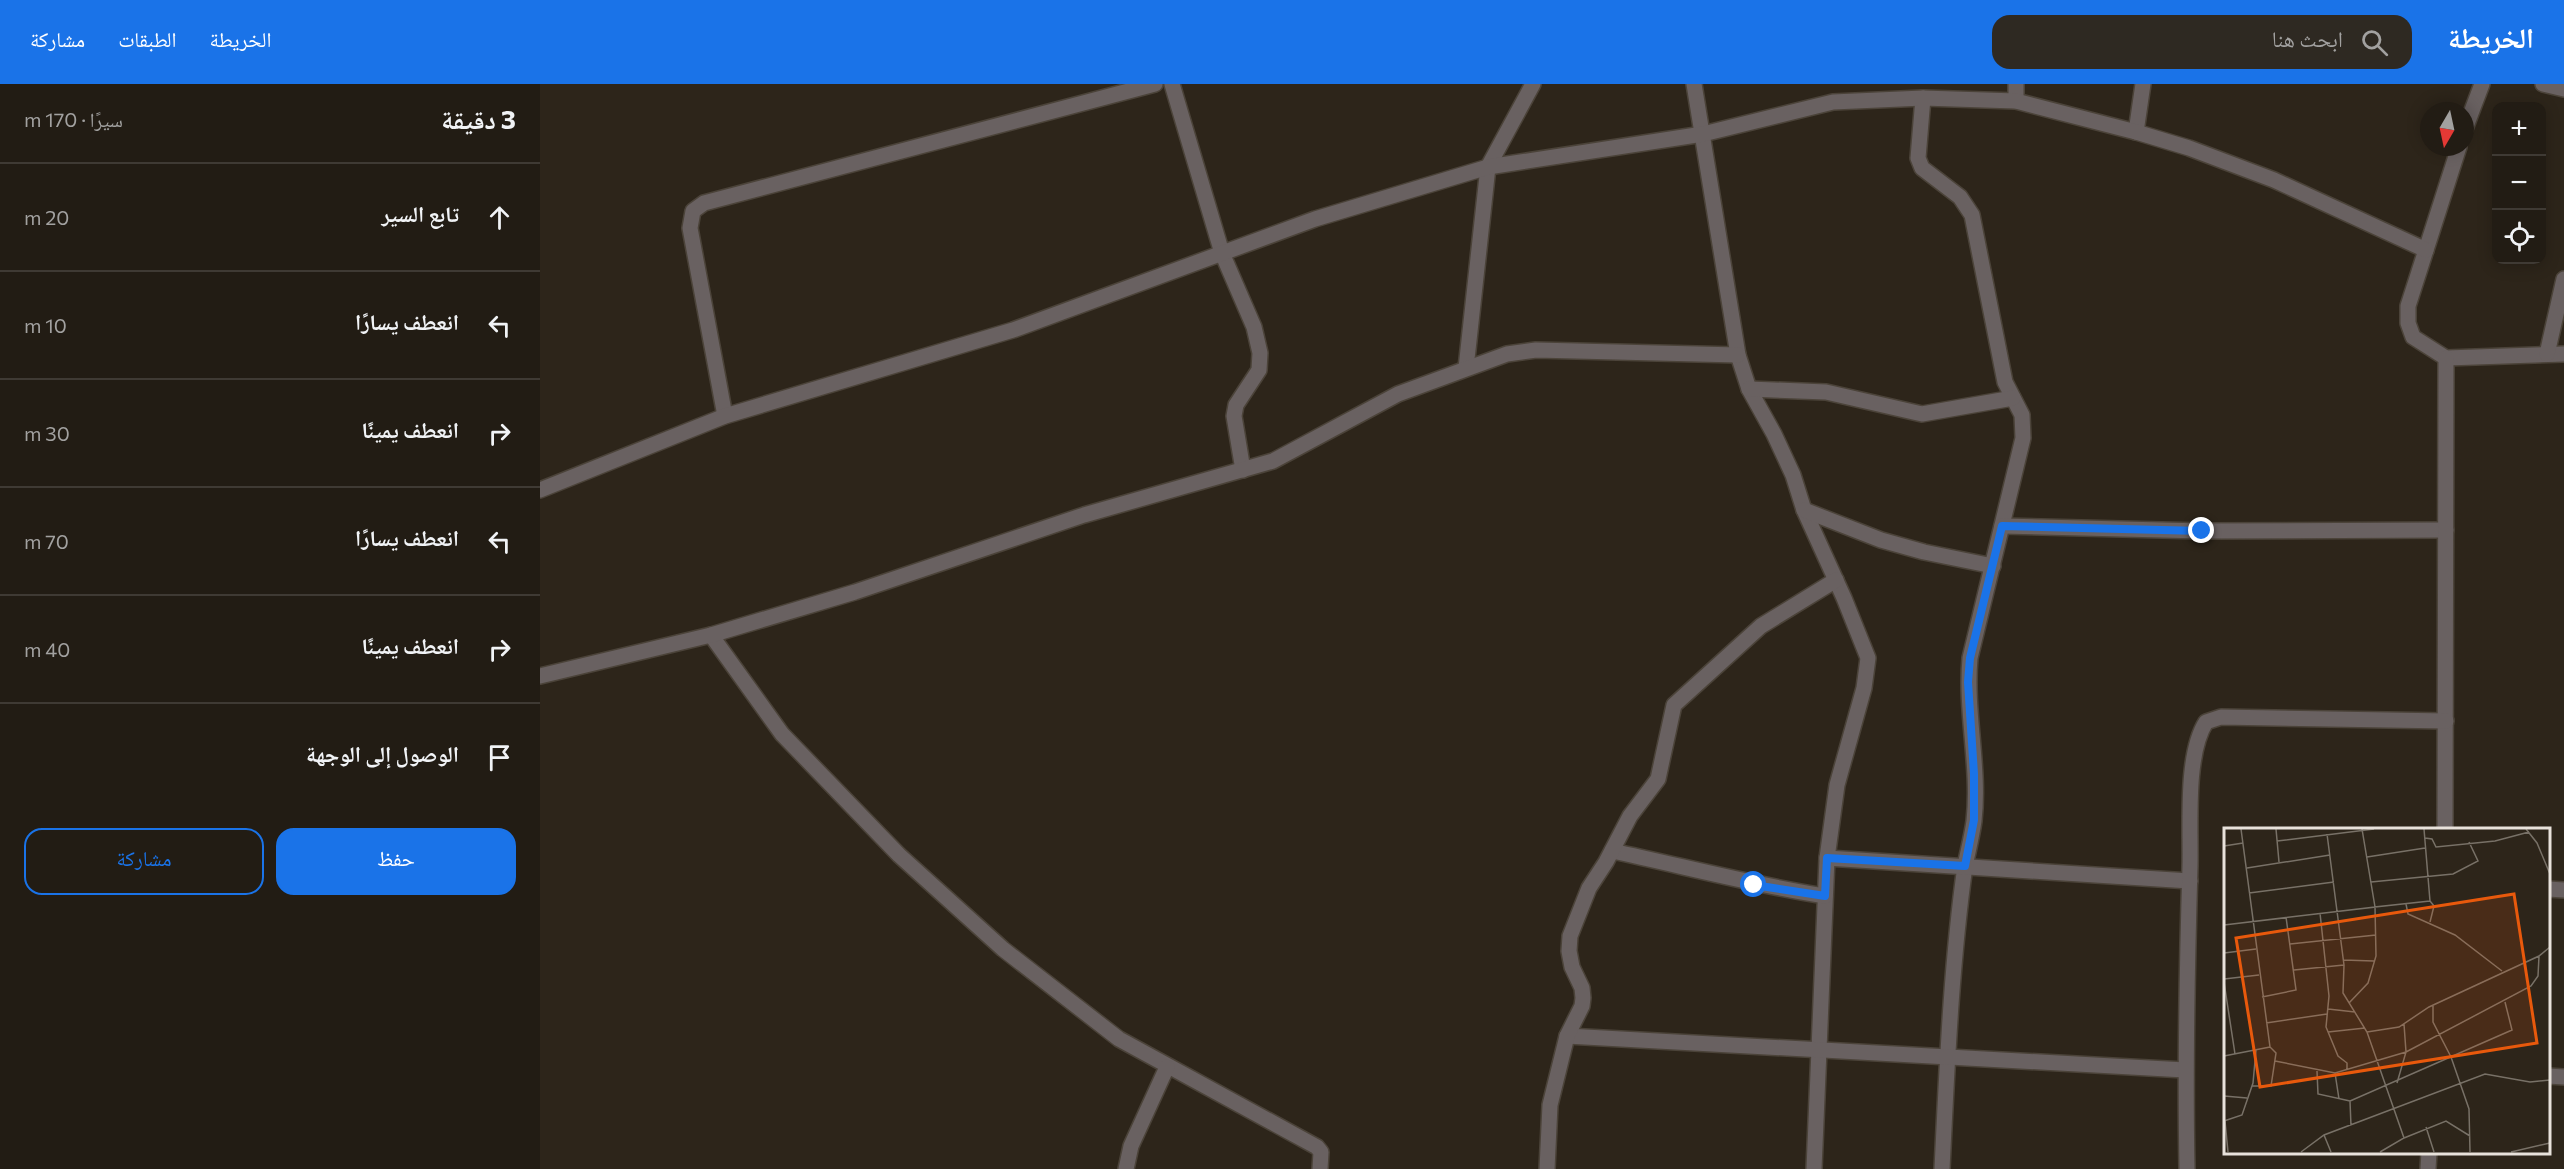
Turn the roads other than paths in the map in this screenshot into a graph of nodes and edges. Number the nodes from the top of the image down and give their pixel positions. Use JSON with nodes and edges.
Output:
{"nodes":[{"id":1,"x":1155,"y":84,"type":"edge"},
{"id":2,"x":1172,"y":84,"type":"edge"},
{"id":3,"x":1533,"y":84,"type":"edge"},
{"id":4,"x":1694,"y":84,"type":"edge"},
{"id":5,"x":2016,"y":84,"type":"edge"},
{"id":6,"x":2143,"y":84,"type":"edge"},
{"id":7,"x":2482,"y":84,"type":"edge"},
{"id":8,"x":2543,"y":84,"type":"edge"},
{"id":9,"x":2564,"y":89,"type":"edge"},
{"id":10,"x":1923,"y":98,"type":"junction"},
{"id":11,"x":2016,"y":101,"type":"junction"},
{"id":12,"x":2473,"y":102,"type":"edge"},
{"id":13,"x":2136,"y":132,"type":"junction"},
{"id":14,"x":1703,"y":134,"type":"junction"},
{"id":15,"x":2456,"y":156,"type":"edge"},
{"id":16,"x":1488,"y":167,"type":"junction"},
{"id":17,"x":2426,"y":250,"type":"junction"},
{"id":18,"x":1222,"y":253,"type":"junction"},
{"id":19,"x":2564,"y":279,"type":"edge"},
{"id":20,"x":2547,"y":354,"type":"junction"},
{"id":21,"x":2564,"y":354,"type":"edge"},
{"id":22,"x":1738,"y":355,"type":"junction"},
{"id":23,"x":2446,"y":358,"type":"junction"},
{"id":24,"x":1466,"y":368,"type":"junction"},
{"id":25,"x":1749,"y":389,"type":"junction"},
{"id":26,"x":2013,"y":398,"type":"junction"},
{"id":27,"x":725,"y":416,"type":"junction"},
{"id":28,"x":1243,"y":470,"type":"junction"},
{"id":29,"x":540,"y":490,"type":"edge"},
{"id":30,"x":1804,"y":510,"type":"junction"},
{"id":31,"x":2002,"y":526,"type":"junction"},
{"id":32,"x":2446,"y":530,"type":"junction"},
{"id":33,"x":1993,"y":566,"type":"junction"},
{"id":34,"x":1836,"y":580,"type":"junction"},
{"id":35,"x":711,"y":635,"type":"junction"},
{"id":36,"x":540,"y":676,"type":"edge"},
{"id":37,"x":2446,"y":721,"type":"junction"},
{"id":38,"x":2445,"y":828,"type":"edge"},
{"id":39,"x":1612,"y":851,"type":"junction"},
{"id":40,"x":1827,"y":858,"type":"junction"},
{"id":41,"x":1965,"y":866,"type":"junction"},
{"id":42,"x":2190,"y":881,"type":"junction"},
{"id":43,"x":2549,"y":889,"type":"edge"},
{"id":44,"x":2564,"y":890,"type":"edge"},
{"id":45,"x":1825,"y":896,"type":"junction"},
{"id":46,"x":1567,"y":1035,"type":"junction"},
{"id":47,"x":1817,"y":1051,"type":"junction"},
{"id":48,"x":1947,"y":1057,"type":"junction"},
{"id":49,"x":1167,"y":1067,"type":"junction"},
{"id":50,"x":2185,"y":1070,"type":"junction"},
{"id":51,"x":2549,"y":1076,"type":"edge"},
{"id":52,"x":2564,"y":1077,"type":"edge"},
{"id":53,"x":2429,"y":1154,"type":"edge"},
{"id":54,"x":1126,"y":1169,"type":"edge"},
{"id":55,"x":1320,"y":1169,"type":"edge"},
{"id":56,"x":1546,"y":1169,"type":"edge"},
{"id":57,"x":1814,"y":1169,"type":"edge"},
{"id":58,"x":1942,"y":1169,"type":"edge"},
{"id":59,"x":2187,"y":1169,"type":"edge"},
{"id":60,"x":2428,"y":1169,"type":"edge"}],
"edges":[{"from":1,"to":27,"type":"street"},
{"from":2,"to":18,"type":"street"},
{"from":3,"to":16,"type":"street"},
{"from":4,"to":14,"type":"street"},
{"from":5,"to":11,"type":"street"},
{"from":6,"to":13,"type":"street"},
{"from":7,"to":12,"type":"street"},
{"from":8,"to":9,"type":"street"},
{"from":10,"to":11,"type":"street"},
{"from":10,"to":14,"type":"street"},
{"from":10,"to":26,"type":"street"},
{"from":11,"to":13,"type":"street"},
{"from":13,"to":17,"type":"street"},
{"from":14,"to":16,"type":"street"},
{"from":14,"to":22,"type":"street"},
{"from":15,"to":17,"type":"street"},
{"from":16,"to":18,"type":"street"},
{"from":16,"to":24,"type":"street"},
{"from":17,"to":23,"type":"street"},
{"from":18,"to":27,"type":"street"},
{"from":18,"to":28,"type":"street"},
{"from":19,"to":20,"type":"street"},
{"from":20,"to":21,"type":"street"},
{"from":20,"to":23,"type":"street"},
{"from":22,"to":24,"type":"street"},
{"from":22,"to":25,"type":"street"},
{"from":23,"to":32,"type":"street"},
{"from":24,"to":28,"type":"street"},
{"from":25,"to":26,"type":"street"},
{"from":25,"to":30,"type":"street"},
{"from":26,"to":31,"type":"street"},
{"from":27,"to":29,"type":"street"},
{"from":28,"to":35,"type":"street"},
{"from":30,"to":33,"type":"street"},
{"from":30,"to":34,"type":"street"},
{"from":31,"to":32,"type":"street"},
{"from":31,"to":33,"type":"street"},
{"from":32,"to":37,"type":"street"},
{"from":33,"to":41,"type":"street"},
{"from":34,"to":39,"type":"street"},
{"from":34,"to":40,"type":"street"},
{"from":35,"to":36,"type":"street"},
{"from":35,"to":49,"type":"street"},
{"from":37,"to":38,"type":"street"},
{"from":37,"to":42,"type":"street"},
{"from":39,"to":45,"type":"street"},
{"from":39,"to":46,"type":"street"},
{"from":40,"to":41,"type":"street"},
{"from":40,"to":45,"type":"street"},
{"from":41,"to":42,"type":"street"},
{"from":41,"to":48,"type":"street"},
{"from":42,"to":50,"type":"street"},
{"from":43,"to":44,"type":"street"},
{"from":45,"to":47,"type":"street"},
{"from":46,"to":47,"type":"street"},
{"from":46,"to":56,"type":"street"},
{"from":47,"to":48,"type":"street"},
{"from":47,"to":57,"type":"street"},
{"from":48,"to":50,"type":"street"},
{"from":48,"to":58,"type":"street"},
{"from":49,"to":54,"type":"street"},
{"from":49,"to":55,"type":"street"},
{"from":50,"to":59,"type":"street"},
{"from":51,"to":52,"type":"street"},
{"from":53,"to":60,"type":"street"}]}
